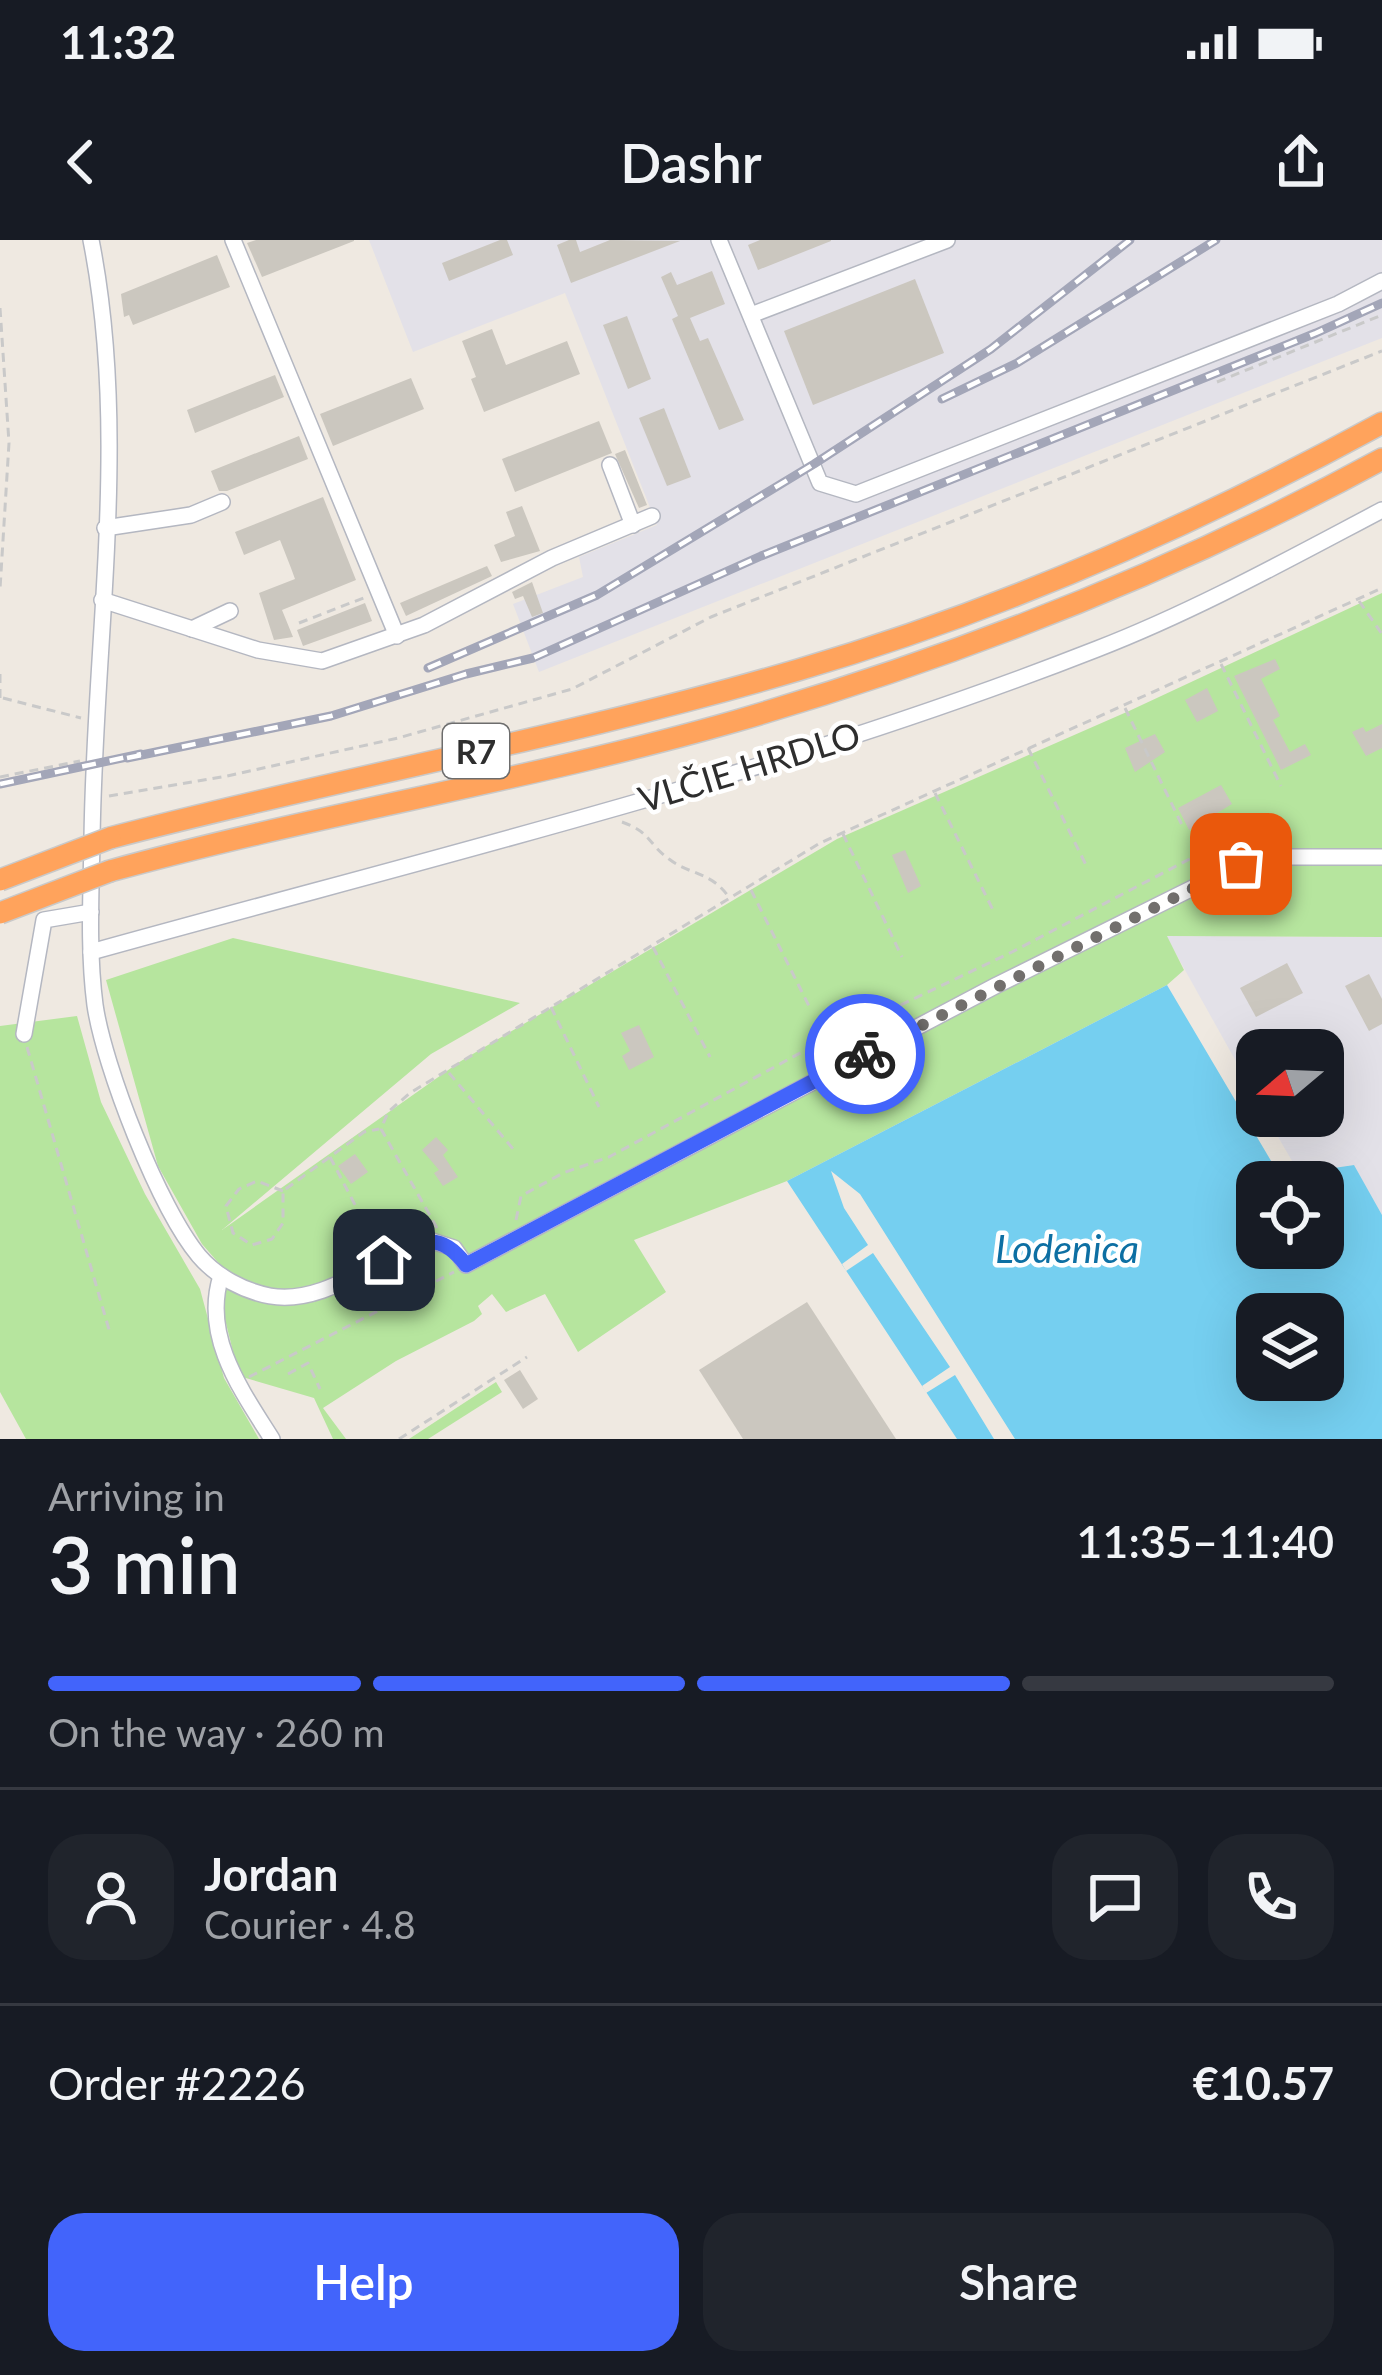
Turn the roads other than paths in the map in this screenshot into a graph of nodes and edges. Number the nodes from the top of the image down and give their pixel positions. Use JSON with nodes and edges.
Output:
{"nodes":[{"id":1,"x":92,"y":240,"type":"edge"},
{"id":2,"x":233,"y":240,"type":"edge"},
{"id":3,"x":719,"y":240,"type":"edge"},
{"id":4,"x":946,"y":240,"type":"edge"},
{"id":5,"x":1382,"y":281,"type":"edge"},
{"id":6,"x":751,"y":315,"type":"junction"},
{"id":7,"x":1382,"y":423,"type":"edge"},
{"id":8,"x":1382,"y":459,"type":"edge"},
{"id":9,"x":610,"y":465,"type":"dead end"},
{"id":10,"x":222,"y":502,"type":"dead end"},
{"id":11,"x":1382,"y":510,"type":"edge"},
{"id":12,"x":652,"y":517,"type":"dead end"},
{"id":13,"x":633,"y":524,"type":"junction"},
{"id":14,"x":105,"y":528,"type":"junction"},
{"id":15,"x":102,"y":600,"type":"junction"},
{"id":16,"x":230,"y":611,"type":"dead end"},
{"id":17,"x":192,"y":629,"type":"junction"},
{"id":18,"x":397,"y":635,"type":"junction"},
{"id":19,"x":1382,"y":857,"type":"edge"},
{"id":20,"x":0,"y":880,"type":"edge"},
{"id":21,"x":91,"y":912,"type":"junction"},
{"id":22,"x":0,"y":913,"type":"edge"},
{"id":23,"x":91,"y":952,"type":"junction"},
{"id":24,"x":24,"y":1034,"type":"road end"},
{"id":25,"x":221,"y":1276,"type":"junction"},
{"id":26,"x":272,"y":1439,"type":"edge"}],
"edges":[{"from":1,"to":14,"type":"street"},
{"from":2,"to":18,"type":"street"},
{"from":3,"to":6,"type":"street"},
{"from":4,"to":6,"type":"street"},
{"from":5,"to":6,"type":"street"},
{"from":7,"to":20,"type":"highway","number":"R7","bridge":true},
{"from":8,"to":22,"type":"highway","number":"R7","bridge":true},
{"from":9,"to":13,"type":"street"},
{"from":10,"to":14,"type":"street"},
{"from":11,"to":23,"type":"street","name":"VLČIE HRDLO"},
{"from":12,"to":13,"type":"street"},
{"from":13,"to":18,"type":"street"},
{"from":14,"to":15,"type":"street"},
{"from":15,"to":17,"type":"street"},
{"from":15,"to":21,"type":"street"},
{"from":16,"to":17,"type":"street"},
{"from":17,"to":18,"type":"street"},
{"from":19,"to":25,"type":"street"},
{"from":21,"to":23,"type":"street"},
{"from":21,"to":24,"type":"street"},
{"from":23,"to":25,"type":"street"},
{"from":25,"to":26,"type":"street"}]}
